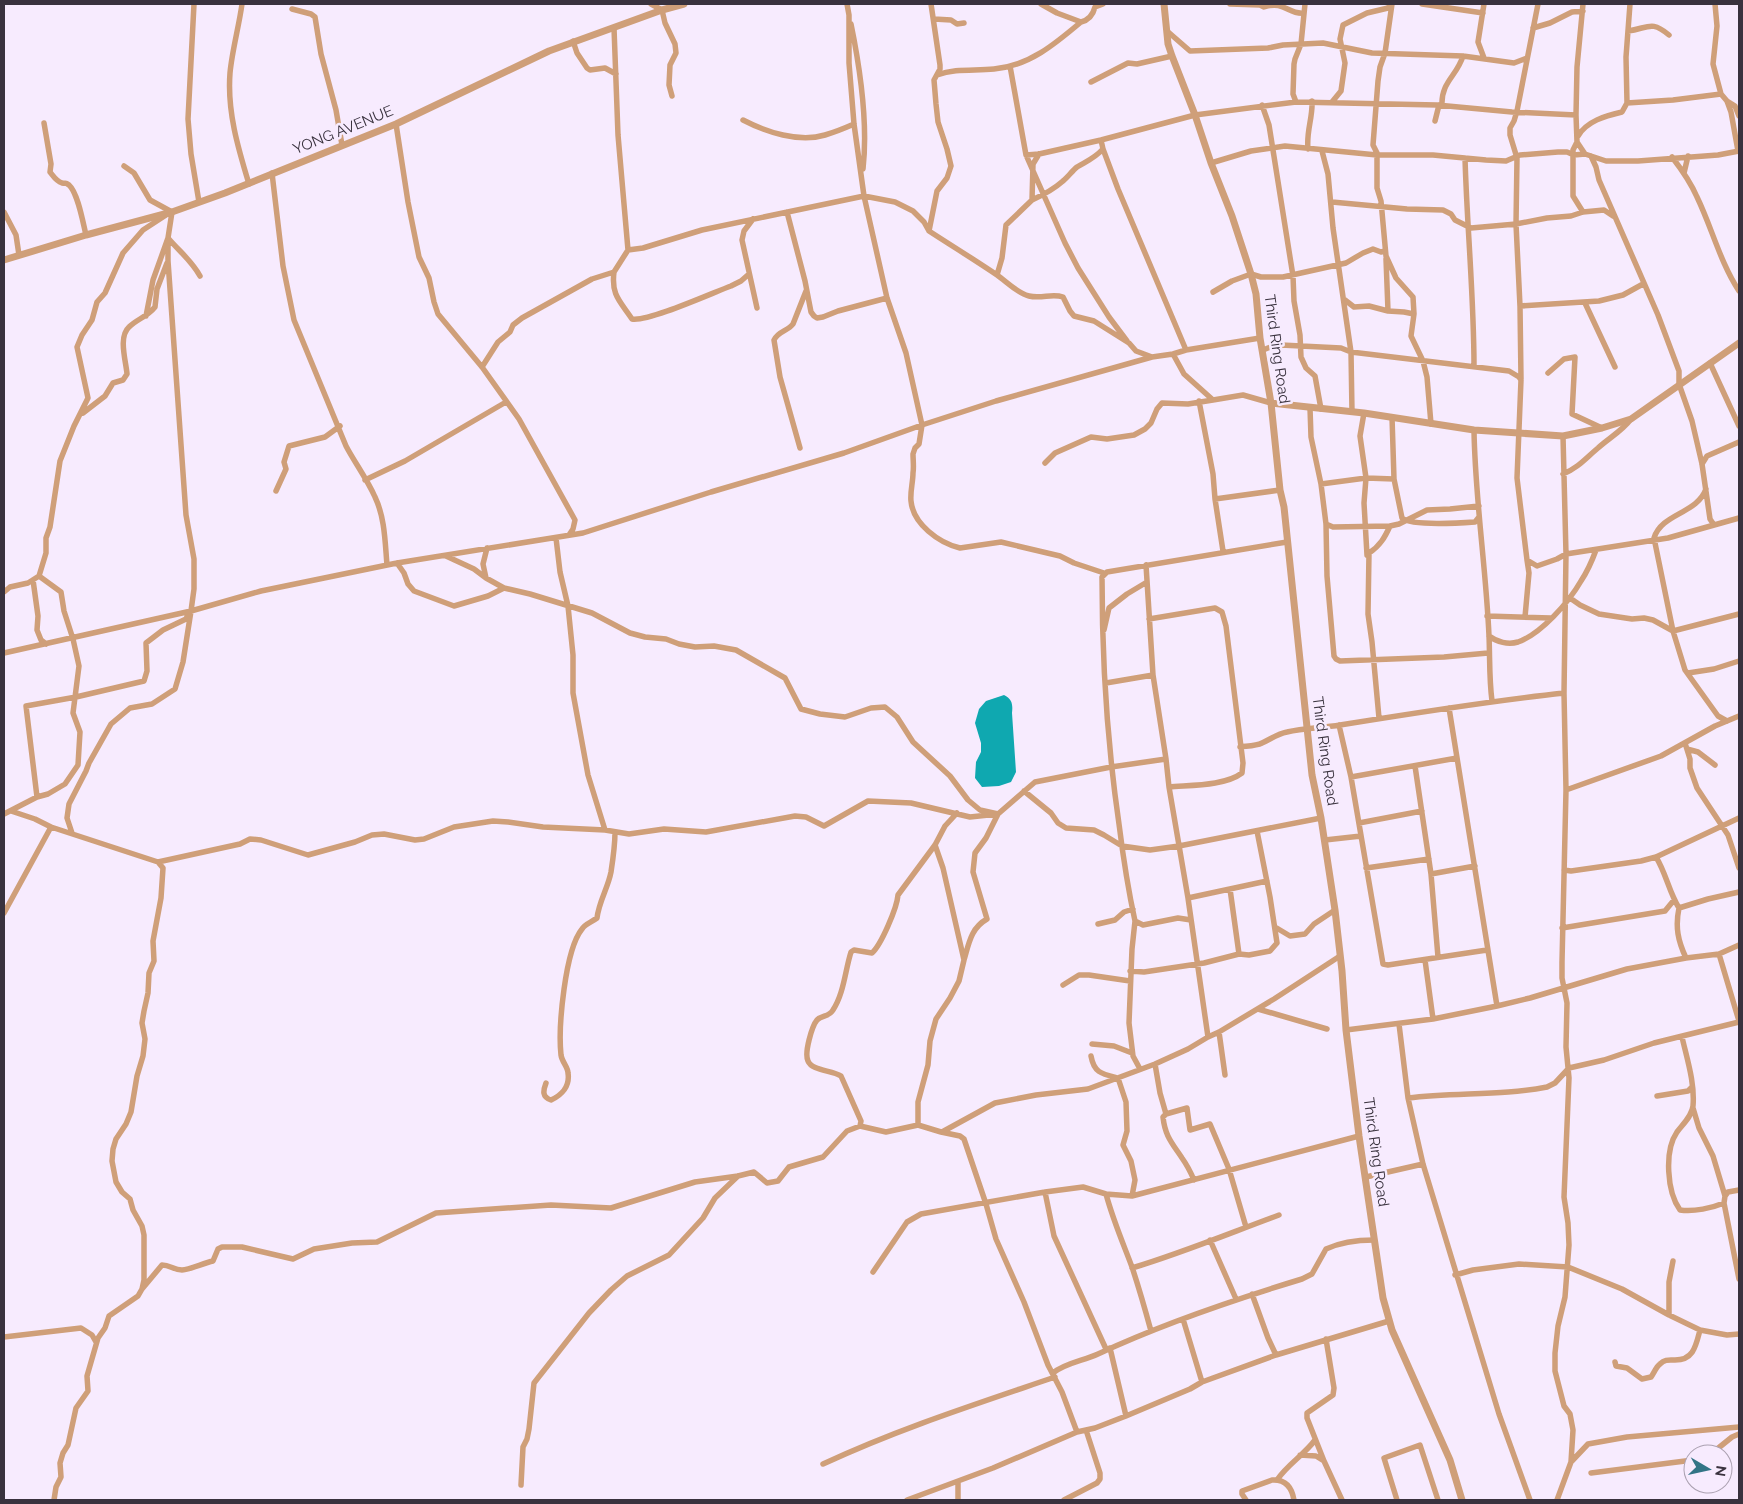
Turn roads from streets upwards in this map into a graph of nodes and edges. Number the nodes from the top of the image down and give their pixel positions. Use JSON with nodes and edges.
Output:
{"nodes":[{"id":1,"x":194,"y":4,"type":"edge"},
{"id":2,"x":242,"y":4,"type":"edge"},
{"id":3,"x":651,"y":4,"type":"edge"},
{"id":4,"x":684,"y":4,"type":"edge"},
{"id":5,"x":847,"y":4,"type":"edge"},
{"id":6,"x":931,"y":4,"type":"edge"},
{"id":7,"x":1040,"y":4,"type":"edge"},
{"id":8,"x":1103,"y":4,"type":"edge"},
{"id":9,"x":1164,"y":4,"type":"edge"},
{"id":10,"x":1230,"y":4,"type":"edge"},
{"id":11,"x":1305,"y":4,"type":"edge"},
{"id":12,"x":1392,"y":4,"type":"edge"},
{"id":13,"x":1422,"y":4,"type":"edge"},
{"id":14,"x":1484,"y":4,"type":"edge"},
{"id":15,"x":1538,"y":4,"type":"edge"},
{"id":16,"x":1583,"y":4,"type":"edge"},
{"id":17,"x":1630,"y":4,"type":"edge"},
{"id":18,"x":1715,"y":4,"type":"edge"},
{"id":19,"x":1096,"y":5,"type":"edge"},
{"id":20,"x":1441,"y":5,"type":"edge"},
{"id":21,"x":292,"y":9,"type":"dead end"},
{"id":22,"x":662,"y":10,"type":"junction"},
{"id":23,"x":1582,"y":11,"type":"junction"},
{"id":24,"x":1304,"y":13,"type":"junction"},
{"id":25,"x":1483,"y":13,"type":"junction"},
{"id":26,"x":849,"y":15,"type":"junction"},
{"id":27,"x":934,"y":19,"type":"junction"},
{"id":28,"x":1080,"y":22,"type":"junction"},
{"id":29,"x":964,"y":23,"type":"dead end"},
{"id":30,"x":614,"y":28,"type":"junction"},
{"id":31,"x":1533,"y":28,"type":"junction"},
{"id":32,"x":1167,"y":30,"type":"junction"},
{"id":33,"x":1628,"y":30,"type":"junction"},
{"id":34,"x":1670,"y":35,"type":"dead end"},
{"id":35,"x":573,"y":41,"type":"junction"},
{"id":36,"x":1301,"y":44,"type":"junction"},
{"id":37,"x":1342,"y":47,"type":"junction"},
{"id":38,"x":1385,"y":53,"type":"junction"},
{"id":39,"x":1172,"y":56,"type":"junction"},
{"id":40,"x":1463,"y":56,"type":"junction"},
{"id":41,"x":1484,"y":58,"type":"junction"},
{"id":42,"x":1526,"y":58,"type":"junction"},
{"id":43,"x":1514,"y":63,"type":"junction"},
{"id":44,"x":1010,"y":66,"type":"junction"},
{"id":45,"x":616,"y":74,"type":"junction"},
{"id":46,"x":937,"y":75,"type":"junction"},
{"id":47,"x":1524,"y":75,"type":"junction"},
{"id":48,"x":1091,"y":82,"type":"dead end"},
{"id":49,"x":1721,"y":94,"type":"junction"},
{"id":50,"x":672,"y":96,"type":"dead end"},
{"id":51,"x":1312,"y":101,"type":"junction"},
{"id":52,"x":1727,"y":101,"type":"junction"},
{"id":53,"x":1296,"y":102,"type":"junction"},
{"id":54,"x":1332,"y":102,"type":"junction"},
{"id":55,"x":1375,"y":103,"type":"junction"},
{"id":56,"x":1627,"y":103,"type":"junction"},
{"id":57,"x":1262,"y":105,"type":"junction"},
{"id":58,"x":1441,"y":105,"type":"junction"},
{"id":59,"x":1518,"y":111,"type":"junction"},
{"id":60,"x":1195,"y":114,"type":"junction"},
{"id":61,"x":1576,"y":115,"type":"junction"},
{"id":62,"x":1739,"y":116,"type":"edge"},
{"id":63,"x":743,"y":120,"type":"dead end"},
{"id":64,"x":1435,"y":120,"type":"dead end"},
{"id":65,"x":44,"y":122,"type":"dead end"},
{"id":66,"x":396,"y":124,"type":"junction"},
{"id":67,"x":854,"y":124,"type":"junction"},
{"id":68,"x":1101,"y":140,"type":"junction"},
{"id":69,"x":1577,"y":140,"type":"junction"},
{"id":70,"x":342,"y":146,"type":"junction"},
{"id":71,"x":1272,"y":148,"type":"junction"},
{"id":72,"x":1103,"y":149,"type":"junction"},
{"id":73,"x":1308,"y":149,"type":"junction"},
{"id":74,"x":1322,"y":151,"type":"junction"},
{"id":75,"x":1739,"y":151,"type":"edge"},
{"id":76,"x":1040,"y":154,"type":"junction"},
{"id":77,"x":1585,"y":154,"type":"junction"},
{"id":78,"x":1026,"y":155,"type":"junction"},
{"id":79,"x":1377,"y":155,"type":"junction"},
{"id":80,"x":1574,"y":155,"type":"junction"},
{"id":81,"x":1591,"y":156,"type":"junction"},
{"id":82,"x":1688,"y":156,"type":"junction"},
{"id":83,"x":1465,"y":158,"type":"junction"},
{"id":84,"x":1516,"y":158,"type":"junction"},
{"id":85,"x":1672,"y":158,"type":"junction"},
{"id":86,"x":1211,"y":164,"type":"junction"},
{"id":87,"x":124,"y":166,"type":"dead end"},
{"id":88,"x":1033,"y":168,"type":"junction"},
{"id":89,"x":272,"y":173,"type":"junction"},
{"id":90,"x":1684,"y":173,"type":"junction"},
{"id":91,"x":862,"y":178,"type":"junction"},
{"id":92,"x":250,"y":184,"type":"junction"},
{"id":93,"x":1044,"y":195,"type":"junction"},
{"id":94,"x":864,"y":196,"type":"junction"},
{"id":95,"x":1032,"y":200,"type":"junction"},
{"id":96,"x":199,"y":202,"type":"junction"},
{"id":97,"x":1332,"y":202,"type":"junction"},
{"id":98,"x":1608,"y":202,"type":"junction"},
{"id":99,"x":1381,"y":206,"type":"junction"},
{"id":100,"x":1604,"y":210,"type":"junction"},
{"id":101,"x":4,"y":212,"type":"edge"},
{"id":102,"x":172,"y":212,"type":"junction"},
{"id":103,"x":787,"y":212,"type":"junction"},
{"id":104,"x":1583,"y":212,"type":"junction"},
{"id":105,"x":1614,"y":218,"type":"junction"},
{"id":106,"x":753,"y":219,"type":"junction"},
{"id":107,"x":1516,"y":224,"type":"junction"},
{"id":108,"x":1467,"y":226,"type":"junction"},
{"id":109,"x":929,"y":231,"type":"junction"},
{"id":110,"x":86,"y":235,"type":"junction"},
{"id":111,"x":168,"y":238,"type":"junction"},
{"id":112,"x":628,"y":250,"type":"junction"},
{"id":113,"x":1386,"y":253,"type":"junction"},
{"id":114,"x":19,"y":255,"type":"junction"},
{"id":115,"x":4,"y":260,"type":"edge"},
{"id":116,"x":168,"y":261,"type":"junction"},
{"id":117,"x":1338,"y":264,"type":"junction"},
{"id":118,"x":614,"y":272,"type":"junction"},
{"id":119,"x":749,"y":274,"type":"junction"},
{"id":120,"x":1251,"y":274,"type":"junction"},
{"id":121,"x":997,"y":275,"type":"junction"},
{"id":122,"x":200,"y":276,"type":"dead end"},
{"id":123,"x":1293,"y":276,"type":"junction"},
{"id":124,"x":1643,"y":284,"type":"junction"},
{"id":125,"x":1739,"y":290,"type":"edge"},
{"id":126,"x":806,"y":292,"type":"junction"},
{"id":127,"x":1213,"y":292,"type":"dead end"},
{"id":128,"x":887,"y":298,"type":"junction"},
{"id":129,"x":1345,"y":300,"type":"junction"},
{"id":130,"x":1585,"y":303,"type":"junction"},
{"id":131,"x":1520,"y":306,"type":"junction"},
{"id":132,"x":757,"y":308,"type":"dead end"},
{"id":133,"x":1388,"y":311,"type":"junction"},
{"id":134,"x":1414,"y":314,"type":"junction"},
{"id":135,"x":146,"y":316,"type":"junction"},
{"id":136,"x":1260,"y":338,"type":"junction"},
{"id":137,"x":1129,"y":343,"type":"junction"},
{"id":138,"x":1739,"y":343,"type":"edge"},
{"id":139,"x":1300,"y":346,"type":"junction"},
{"id":140,"x":1186,"y":350,"type":"junction"},
{"id":141,"x":1262,"y":350,"type":"junction"},
{"id":142,"x":1351,"y":352,"type":"junction"},
{"id":143,"x":1173,"y":354,"type":"junction"},
{"id":144,"x":1152,"y":357,"type":"junction"},
{"id":145,"x":1423,"y":361,"type":"junction"},
{"id":146,"x":1710,"y":363,"type":"junction"},
{"id":147,"x":1474,"y":366,"type":"junction"},
{"id":148,"x":482,"y":367,"type":"junction"},
{"id":149,"x":1615,"y":367,"type":"dead end"},
{"id":150,"x":1548,"y":373,"type":"dead end"},
{"id":151,"x":1521,"y":380,"type":"junction"},
{"id":152,"x":1679,"y":384,"type":"junction"},
{"id":153,"x":1213,"y":400,"type":"junction"},
{"id":154,"x":1199,"y":401,"type":"junction"},
{"id":155,"x":506,"y":402,"type":"junction"},
{"id":156,"x":1271,"y":403,"type":"junction"},
{"id":157,"x":1310,"y":408,"type":"junction"},
{"id":158,"x":1321,"y":409,"type":"junction"},
{"id":159,"x":1352,"y":412,"type":"junction"},
{"id":160,"x":1364,"y":413,"type":"junction"},
{"id":161,"x":80,"y":416,"type":"junction"},
{"id":162,"x":1392,"y":417,"type":"junction"},
{"id":163,"x":1631,"y":419,"type":"junction"},
{"id":164,"x":1432,"y":424,"type":"junction"},
{"id":165,"x":922,"y":425,"type":"junction"},
{"id":166,"x":340,"y":426,"type":"junction"},
{"id":167,"x":1739,"y":426,"type":"edge"},
{"id":168,"x":1602,"y":428,"type":"junction"},
{"id":169,"x":1474,"y":430,"type":"junction"},
{"id":170,"x":1518,"y":433,"type":"junction"},
{"id":171,"x":1563,"y":436,"type":"junction"},
{"id":172,"x":1739,"y":442,"type":"edge"},
{"id":173,"x":800,"y":448,"type":"dead end"},
{"id":174,"x":1045,"y":463,"type":"dead end"},
{"id":175,"x":1702,"y":464,"type":"junction"},
{"id":176,"x":1564,"y":474,"type":"junction"},
{"id":177,"x":1366,"y":478,"type":"junction"},
{"id":178,"x":1394,"y":479,"type":"junction"},
{"id":179,"x":365,"y":480,"type":"junction"},
{"id":180,"x":1321,"y":484,"type":"junction"},
{"id":181,"x":1706,"y":489,"type":"junction"},
{"id":182,"x":1280,"y":490,"type":"junction"},
{"id":183,"x":276,"y":491,"type":"dead end"},
{"id":184,"x":1214,"y":499,"type":"junction"},
{"id":185,"x":1478,"y":506,"type":"junction"},
{"id":186,"x":1479,"y":517,"type":"junction"},
{"id":187,"x":1739,"y":518,"type":"edge"},
{"id":188,"x":1405,"y":521,"type":"junction"},
{"id":189,"x":1326,"y":524,"type":"junction"},
{"id":190,"x":1714,"y":525,"type":"junction"},
{"id":191,"x":1367,"y":526,"type":"junction"},
{"id":192,"x":1390,"y":526,"type":"junction"},
{"id":193,"x":1333,"y":527,"type":"junction"},
{"id":194,"x":1325,"y":534,"type":"junction"},
{"id":195,"x":569,"y":536,"type":"junction"},
{"id":196,"x":556,"y":538,"type":"junction"},
{"id":197,"x":1654,"y":539,"type":"junction"},
{"id":198,"x":1287,"y":542,"type":"junction"},
{"id":199,"x":487,"y":548,"type":"junction"},
{"id":200,"x":1596,"y":550,"type":"junction"},
{"id":201,"x":1223,"y":551,"type":"junction"},
{"id":202,"x":1566,"y":554,"type":"junction"},
{"id":203,"x":446,"y":556,"type":"junction"},
{"id":204,"x":1368,"y":557,"type":"junction"},
{"id":205,"x":1527,"y":560,"type":"junction"},
{"id":206,"x":397,"y":563,"type":"junction"},
{"id":207,"x":387,"y":565,"type":"junction"},
{"id":208,"x":1146,"y":565,"type":"junction"},
{"id":209,"x":1104,"y":573,"type":"junction"},
{"id":210,"x":39,"y":576,"type":"junction"},
{"id":211,"x":486,"y":578,"type":"junction"},
{"id":212,"x":33,"y":580,"type":"junction"},
{"id":213,"x":1147,"y":582,"type":"junction"},
{"id":214,"x":504,"y":588,"type":"junction"},
{"id":215,"x":4,"y":592,"type":"edge"},
{"id":216,"x":1567,"y":600,"type":"junction"},
{"id":217,"x":568,"y":606,"type":"junction"},
{"id":218,"x":190,"y":611,"type":"junction"},
{"id":219,"x":1739,"y":614,"type":"edge"},
{"id":220,"x":1487,"y":616,"type":"junction"},
{"id":221,"x":1526,"y":617,"type":"junction"},
{"id":222,"x":1551,"y":618,"type":"junction"},
{"id":223,"x":1149,"y":619,"type":"junction"},
{"id":224,"x":1673,"y":631,"type":"junction"},
{"id":225,"x":1489,"y":636,"type":"junction"},
{"id":226,"x":73,"y":639,"type":"junction"},
{"id":227,"x":1102,"y":640,"type":"junction"},
{"id":228,"x":46,"y":644,"type":"junction"},
{"id":229,"x":4,"y":653,"type":"edge"},
{"id":230,"x":1488,"y":653,"type":"junction"},
{"id":231,"x":1374,"y":659,"type":"junction"},
{"id":232,"x":1739,"y":661,"type":"edge"},
{"id":233,"x":1688,"y":673,"type":"junction"},
{"id":234,"x":1153,"y":675,"type":"junction"},
{"id":235,"x":1106,"y":683,"type":"junction"},
{"id":236,"x":1564,"y":694,"type":"junction"},
{"id":237,"x":76,"y":697,"type":"junction"},
{"id":238,"x":1492,"y":701,"type":"junction"},
{"id":239,"x":1449,"y":708,"type":"junction"},
{"id":240,"x":1739,"y":716,"type":"edge"},
{"id":241,"x":1379,"y":718,"type":"junction"},
{"id":242,"x":1727,"y":721,"type":"junction"},
{"id":243,"x":1339,"y":725,"type":"junction"},
{"id":244,"x":1306,"y":729,"type":"junction"},
{"id":245,"x":1686,"y":746,"type":"junction"},
{"id":246,"x":1240,"y":747,"type":"junction"},
{"id":247,"x":1457,"y":758,"type":"junction"},
{"id":248,"x":1166,"y":759,"type":"junction"},
{"id":249,"x":1715,"y":765,"type":"dead end"},
{"id":250,"x":1416,"y":766,"type":"junction"},
{"id":251,"x":1111,"y":767,"type":"junction"},
{"id":252,"x":1351,"y":777,"type":"junction"},
{"id":253,"x":1169,"y":787,"type":"junction"},
{"id":254,"x":1566,"y":790,"type":"junction"},
{"id":255,"x":1024,"y":791,"type":"junction"},
{"id":256,"x":37,"y":797,"type":"junction"},
{"id":257,"x":11,"y":811,"type":"junction"},
{"id":258,"x":1422,"y":811,"type":"junction"},
{"id":259,"x":957,"y":813,"type":"junction"},
{"id":260,"x":4,"y":814,"type":"edge"},
{"id":261,"x":998,"y":814,"type":"junction"},
{"id":262,"x":1321,"y":818,"type":"junction"},
{"id":263,"x":1739,"y":818,"type":"edge"},
{"id":264,"x":1359,"y":823,"type":"junction"},
{"id":265,"x":51,"y":827,"type":"junction"},
{"id":266,"x":1721,"y":827,"type":"junction"},
{"id":267,"x":605,"y":830,"type":"junction"},
{"id":268,"x":1257,"y":831,"type":"junction"},
{"id":269,"x":615,"y":832,"type":"junction"},
{"id":270,"x":72,"y":833,"type":"junction"},
{"id":271,"x":1361,"y":836,"type":"junction"},
{"id":272,"x":1325,"y":840,"type":"junction"},
{"id":273,"x":934,"y":845,"type":"junction"},
{"id":274,"x":1122,"y":846,"type":"junction"},
{"id":275,"x":1179,"y":846,"type":"junction"},
{"id":276,"x":1656,"y":857,"type":"junction"},
{"id":277,"x":1429,"y":859,"type":"junction"},
{"id":278,"x":158,"y":862,"type":"junction"},
{"id":279,"x":1475,"y":866,"type":"junction"},
{"id":280,"x":1366,"y":868,"type":"junction"},
{"id":281,"x":1739,"y":868,"type":"edge"},
{"id":282,"x":1564,"y":870,"type":"junction"},
{"id":283,"x":1431,"y":874,"type":"junction"},
{"id":284,"x":1267,"y":882,"type":"junction"},
{"id":285,"x":1230,"y":889,"type":"junction"},
{"id":286,"x":1739,"y":892,"type":"edge"},
{"id":287,"x":1188,"y":898,"type":"junction"},
{"id":288,"x":1674,"y":900,"type":"junction"},
{"id":289,"x":1679,"y":908,"type":"junction"},
{"id":290,"x":1133,"y":909,"type":"junction"},
{"id":291,"x":1335,"y":910,"type":"junction"},
{"id":292,"x":4,"y":913,"type":"edge"},
{"id":293,"x":1191,"y":920,"type":"junction"},
{"id":294,"x":1135,"y":921,"type":"junction"},
{"id":295,"x":1098,"y":924,"type":"dead end"},
{"id":296,"x":1274,"y":927,"type":"junction"},
{"id":297,"x":1562,"y":928,"type":"junction"},
{"id":298,"x":1739,"y":945,"type":"edge"},
{"id":299,"x":1487,"y":950,"type":"junction"},
{"id":300,"x":1239,"y":954,"type":"junction"},
{"id":301,"x":1718,"y":954,"type":"junction"},
{"id":302,"x":1340,"y":956,"type":"junction"},
{"id":303,"x":1438,"y":957,"type":"junction"},
{"id":304,"x":1686,"y":958,"type":"junction"},
{"id":305,"x":964,"y":960,"type":"junction"},
{"id":306,"x":1425,"y":960,"type":"junction"},
{"id":307,"x":1198,"y":964,"type":"junction"},
{"id":308,"x":1130,"y":971,"type":"junction"},
{"id":309,"x":1130,"y":981,"type":"junction"},
{"id":310,"x":1063,"y":985,"type":"dead end"},
{"id":311,"x":1565,"y":988,"type":"junction"},
{"id":312,"x":1497,"y":1006,"type":"junction"},
{"id":313,"x":1258,"y":1009,"type":"junction"},
{"id":314,"x":1433,"y":1019,"type":"junction"},
{"id":315,"x":1739,"y":1022,"type":"edge"},
{"id":316,"x":1399,"y":1024,"type":"junction"},
{"id":317,"x":1327,"y":1029,"type":"dead end"},
{"id":318,"x":1346,"y":1030,"type":"junction"},
{"id":319,"x":1220,"y":1032,"type":"junction"},
{"id":320,"x":1208,"y":1036,"type":"junction"},
{"id":321,"x":1682,"y":1037,"type":"junction"},
{"id":322,"x":1092,"y":1044,"type":"dead end"},
{"id":323,"x":1132,"y":1052,"type":"junction"},
{"id":324,"x":1091,"y":1056,"type":"dead end"},
{"id":325,"x":1155,"y":1064,"type":"junction"},
{"id":326,"x":1569,"y":1068,"type":"junction"},
{"id":327,"x":1140,"y":1069,"type":"junction"},
{"id":328,"x":1225,"y":1075,"type":"dead end"},
{"id":329,"x":1118,"y":1078,"type":"junction"},
{"id":330,"x":546,"y":1083,"type":"dead end"},
{"id":331,"x":1692,"y":1087,"type":"junction"},
{"id":332,"x":1657,"y":1096,"type":"dead end"},
{"id":333,"x":1408,"y":1098,"type":"junction"},
{"id":334,"x":1693,"y":1108,"type":"junction"},
{"id":335,"x":1166,"y":1114,"type":"junction"},
{"id":336,"x":918,"y":1125,"type":"junction"},
{"id":337,"x":860,"y":1126,"type":"junction"},
{"id":338,"x":941,"y":1132,"type":"junction"},
{"id":339,"x":1359,"y":1136,"type":"junction"},
{"id":340,"x":1423,"y":1164,"type":"junction"},
{"id":341,"x":1229,"y":1169,"type":"junction"},
{"id":342,"x":738,"y":1176,"type":"junction"},
{"id":343,"x":1366,"y":1177,"type":"junction"},
{"id":344,"x":1194,"y":1180,"type":"junction"},
{"id":345,"x":1739,"y":1190,"type":"edge"},
{"id":346,"x":1045,"y":1192,"type":"junction"},
{"id":347,"x":1106,"y":1194,"type":"junction"},
{"id":348,"x":1132,"y":1196,"type":"junction"},
{"id":349,"x":1725,"y":1196,"type":"junction"},
{"id":350,"x":1724,"y":1203,"type":"junction"},
{"id":351,"x":986,"y":1204,"type":"junction"},
{"id":352,"x":1279,"y":1215,"type":"dead end"},
{"id":353,"x":1246,"y":1227,"type":"junction"},
{"id":354,"x":1210,"y":1240,"type":"junction"},
{"id":355,"x":1374,"y":1240,"type":"junction"},
{"id":356,"x":1673,"y":1261,"type":"dead end"},
{"id":357,"x":1568,"y":1267,"type":"junction"},
{"id":358,"x":1132,"y":1268,"type":"junction"},
{"id":359,"x":873,"y":1272,"type":"dead end"},
{"id":360,"x":1455,"y":1275,"type":"junction"},
{"id":361,"x":1739,"y":1279,"type":"edge"},
{"id":362,"x":142,"y":1289,"type":"junction"},
{"id":363,"x":1252,"y":1294,"type":"junction"},
{"id":364,"x":1236,"y":1299,"type":"junction"},
{"id":365,"x":1668,"y":1315,"type":"junction"},
{"id":366,"x":1183,"y":1319,"type":"junction"},
{"id":367,"x":1389,"y":1321,"type":"junction"},
{"id":368,"x":1700,"y":1330,"type":"junction"},
{"id":369,"x":1151,"y":1331,"type":"junction"},
{"id":370,"x":1739,"y":1334,"type":"edge"},
{"id":371,"x":4,"y":1337,"type":"edge"},
{"id":372,"x":1326,"y":1339,"type":"junction"},
{"id":373,"x":96,"y":1342,"type":"junction"},
{"id":374,"x":1108,"y":1349,"type":"junction"},
{"id":375,"x":1276,"y":1354,"type":"junction"},
{"id":376,"x":1615,"y":1362,"type":"dead end"},
{"id":377,"x":1054,"y":1375,"type":"junction"},
{"id":378,"x":1202,"y":1382,"type":"junction"},
{"id":379,"x":1126,"y":1416,"type":"junction"},
{"id":380,"x":1739,"y":1429,"type":"edge"},
{"id":381,"x":1086,"y":1430,"type":"junction"},
{"id":382,"x":1077,"y":1432,"type":"junction"},
{"id":383,"x":1315,"y":1440,"type":"junction"},
{"id":384,"x":1739,"y":1442,"type":"edge"},
{"id":385,"x":1723,"y":1444,"type":"edge"},
{"id":386,"x":1300,"y":1455,"type":"junction"},
{"id":387,"x":1324,"y":1461,"type":"junction"},
{"id":388,"x":1683,"y":1461,"type":"edge"},
{"id":389,"x":1571,"y":1462,"type":"junction"},
{"id":390,"x":823,"y":1464,"type":"dead end"},
{"id":391,"x":1591,"y":1473,"type":"dead end"},
{"id":392,"x":1277,"y":1480,"type":"junction"},
{"id":393,"x":958,"y":1482,"type":"junction"},
{"id":394,"x":521,"y":1485,"type":"dead end"},
{"id":395,"x":54,"y":1500,"type":"edge"},
{"id":396,"x":907,"y":1500,"type":"edge"},
{"id":397,"x":958,"y":1500,"type":"edge"},
{"id":398,"x":1064,"y":1500,"type":"edge"},
{"id":399,"x":1246,"y":1500,"type":"edge"},
{"id":400,"x":1294,"y":1500,"type":"edge"},
{"id":401,"x":1342,"y":1500,"type":"edge"},
{"id":402,"x":1397,"y":1500,"type":"edge"},
{"id":403,"x":1438,"y":1500,"type":"edge"},
{"id":404,"x":1462,"y":1500,"type":"edge"},
{"id":405,"x":1530,"y":1500,"type":"edge"},
{"id":406,"x":1557,"y":1500,"type":"edge"}],
"edges":[{"from":1,"to":96,"type":"street"},
{"from":2,"to":92,"type":"street"},
{"from":3,"to":22,"type":"street"},
{"from":4,"to":22,"type":"street","name":"YONG AVENUE"},
{"from":5,"to":26,"type":"street"},
{"from":6,"to":27,"type":"street"},
{"from":7,"to":28,"type":"street"},
{"from":8,"to":19,"type":"street"},
{"from":9,"to":32,"type":"street","name":"Third Ring Road"},
{"from":10,"to":24,"type":"street"},
{"from":11,"to":24,"type":"street"},
{"from":12,"to":37,"type":"street"},
{"from":12,"to":38,"type":"street"},
{"from":13,"to":20,"type":"street"},
{"from":14,"to":25,"type":"street"},
{"from":15,"to":31,"type":"street"},
{"from":16,"to":23,"type":"street"},
{"from":17,"to":33,"type":"street"},
{"from":18,"to":49,"type":"street"},
{"from":19,"to":28,"type":"street"},
{"from":20,"to":25,"type":"street"},
{"from":21,"to":70,"type":"street"},
{"from":22,"to":30,"type":"street","name":"YONG AVENUE"},
{"from":22,"to":50,"type":"street"},
{"from":23,"to":31,"type":"street"},
{"from":23,"to":61,"type":"street"},
{"from":24,"to":36,"type":"street"},
{"from":25,"to":41,"type":"street"},
{"from":26,"to":67,"type":"street"},
{"from":26,"to":91,"type":"street"},
{"from":27,"to":29,"type":"street"},
{"from":27,"to":46,"type":"street"},
{"from":28,"to":44,"type":"street"},
{"from":30,"to":35,"type":"street","name":"YONG AVENUE"},
{"from":30,"to":45,"type":"street"},
{"from":31,"to":42,"type":"street"},
{"from":32,"to":36,"type":"street"},
{"from":32,"to":39,"type":"street","name":"Third Ring Road"},
{"from":33,"to":34,"type":"street"},
{"from":33,"to":56,"type":"street"},
{"from":35,"to":45,"type":"street"},
{"from":35,"to":66,"type":"street","name":"YONG AVENUE"},
{"from":36,"to":37,"type":"street"},
{"from":36,"to":53,"type":"street"},
{"from":37,"to":38,"type":"street"},
{"from":37,"to":54,"type":"street"},
{"from":38,"to":40,"type":"street"},
{"from":38,"to":55,"type":"street"},
{"from":39,"to":48,"type":"street"},
{"from":39,"to":60,"type":"street","name":"Third Ring Road"},
{"from":40,"to":41,"type":"street"},
{"from":40,"to":58,"type":"street"},
{"from":41,"to":43,"type":"street"},
{"from":42,"to":43,"type":"street"},
{"from":42,"to":47,"type":"street"},
{"from":43,"to":47,"type":"street"},
{"from":44,"to":46,"type":"street"},
{"from":44,"to":78,"type":"street"},
{"from":45,"to":112,"type":"street"},
{"from":46,"to":109,"type":"street"},
{"from":47,"to":59,"type":"street"},
{"from":49,"to":52,"type":"street"},
{"from":49,"to":56,"type":"street"},
{"from":51,"to":53,"type":"street"},
{"from":51,"to":54,"type":"street"},
{"from":51,"to":73,"type":"street"},
{"from":52,"to":62,"type":"street"},
{"from":52,"to":75,"type":"street"},
{"from":53,"to":57,"type":"street"},
{"from":54,"to":55,"type":"street"},
{"from":55,"to":58,"type":"street"},
{"from":55,"to":79,"type":"street"},
{"from":56,"to":69,"type":"street"},
{"from":57,"to":60,"type":"street"},
{"from":57,"to":71,"type":"street"},
{"from":58,"to":59,"type":"street"},
{"from":58,"to":64,"type":"street"},
{"from":59,"to":61,"type":"street"},
{"from":59,"to":84,"type":"street"},
{"from":60,"to":68,"type":"street"},
{"from":60,"to":86,"type":"street","name":"Third Ring Road"},
{"from":61,"to":69,"type":"street"},
{"from":63,"to":67,"type":"street"},
{"from":65,"to":110,"type":"street"},
{"from":66,"to":70,"type":"street","name":"YONG AVENUE"},
{"from":66,"to":148,"type":"street"},
{"from":67,"to":91,"type":"street"},
{"from":68,"to":72,"type":"street"},
{"from":68,"to":76,"type":"street"},
{"from":69,"to":77,"type":"street"},
{"from":69,"to":80,"type":"street"},
{"from":70,"to":89,"type":"street","name":"YONG AVENUE"},
{"from":71,"to":73,"type":"street"},
{"from":71,"to":86,"type":"street"},
{"from":71,"to":123,"type":"street"},
{"from":72,"to":93,"type":"street"},
{"from":72,"to":140,"type":"street"},
{"from":73,"to":74,"type":"street"},
{"from":74,"to":79,"type":"street"},
{"from":74,"to":97,"type":"street"},
{"from":75,"to":82,"type":"street"},
{"from":76,"to":78,"type":"street"},
{"from":76,"to":88,"type":"street"},
{"from":77,"to":80,"type":"street"},
{"from":77,"to":81,"type":"street"},
{"from":78,"to":88,"type":"street"},
{"from":79,"to":83,"type":"street"},
{"from":79,"to":99,"type":"street"},
{"from":80,"to":84,"type":"street"},
{"from":80,"to":104,"type":"street"},
{"from":81,"to":85,"type":"street"},
{"from":81,"to":98,"type":"street"},
{"from":82,"to":85,"type":"street"},
{"from":82,"to":90,"type":"street"},
{"from":83,"to":84,"type":"street"},
{"from":83,"to":108,"type":"street"},
{"from":84,"to":107,"type":"street"},
{"from":85,"to":90,"type":"street"},
{"from":86,"to":120,"type":"street","name":"Third Ring Road"},
{"from":87,"to":102,"type":"street"},
{"from":88,"to":93,"type":"street"},
{"from":88,"to":95,"type":"street"},
{"from":89,"to":92,"type":"street","name":"YONG AVENUE"},
{"from":89,"to":166,"type":"street"},
{"from":90,"to":125,"type":"street"},
{"from":91,"to":94,"type":"street"},
{"from":92,"to":96,"type":"street","name":"YONG AVENUE"},
{"from":93,"to":95,"type":"street"},
{"from":93,"to":137,"type":"street"},
{"from":94,"to":103,"type":"street"},
{"from":94,"to":109,"type":"street"},
{"from":94,"to":128,"type":"street"},
{"from":95,"to":121,"type":"street"},
{"from":96,"to":102,"type":"street","name":"YONG AVENUE"},
{"from":97,"to":99,"type":"street"},
{"from":97,"to":117,"type":"street"},
{"from":98,"to":100,"type":"street"},
{"from":98,"to":105,"type":"street"},
{"from":99,"to":108,"type":"street"},
{"from":99,"to":113,"type":"street"},
{"from":100,"to":104,"type":"street"},
{"from":100,"to":105,"type":"street"},
{"from":101,"to":114,"type":"street"},
{"from":102,"to":110,"type":"street","name":"YONG AVENUE"},
{"from":102,"to":111,"type":"street"},
{"from":102,"to":161,"type":"street"},
{"from":103,"to":106,"type":"street"},
{"from":103,"to":126,"type":"street"},
{"from":104,"to":107,"type":"street"},
{"from":105,"to":124,"type":"street"},
{"from":106,"to":112,"type":"street"},
{"from":106,"to":119,"type":"street"},
{"from":107,"to":108,"type":"street"},
{"from":107,"to":131,"type":"street"},
{"from":108,"to":147,"type":"street"},
{"from":109,"to":121,"type":"street"},
{"from":110,"to":114,"type":"street","name":"YONG AVENUE"},
{"from":111,"to":116,"type":"street"},
{"from":111,"to":122,"type":"street"},
{"from":111,"to":135,"type":"street"},
{"from":112,"to":118,"type":"street"},
{"from":113,"to":117,"type":"street"},
{"from":113,"to":133,"type":"street"},
{"from":113,"to":134,"type":"street"},
{"from":114,"to":115,"type":"street","name":"YONG AVENUE"},
{"from":116,"to":135,"type":"street"},
{"from":116,"to":218,"type":"street"},
{"from":117,"to":123,"type":"street"},
{"from":117,"to":129,"type":"street"},
{"from":118,"to":119,"type":"street"},
{"from":118,"to":148,"type":"street"},
{"from":119,"to":132,"type":"street"},
{"from":120,"to":123,"type":"street"},
{"from":120,"to":127,"type":"street"},
{"from":120,"to":136,"type":"street","name":"Third Ring Road"},
{"from":121,"to":137,"type":"street"},
{"from":123,"to":139,"type":"street"},
{"from":124,"to":130,"type":"street"},
{"from":124,"to":152,"type":"street"},
{"from":126,"to":128,"type":"street"},
{"from":126,"to":173,"type":"street"},
{"from":128,"to":165,"type":"street"},
{"from":129,"to":133,"type":"street"},
{"from":129,"to":142,"type":"street"},
{"from":130,"to":131,"type":"street"},
{"from":130,"to":149,"type":"street"},
{"from":131,"to":151,"type":"street"},
{"from":133,"to":134,"type":"street"},
{"from":134,"to":145,"type":"street"},
{"from":135,"to":161,"type":"street"},
{"from":136,"to":140,"type":"street"},
{"from":136,"to":141,"type":"street","name":"Third Ring Road"},
{"from":137,"to":144,"type":"street"},
{"from":138,"to":146,"type":"street"},
{"from":139,"to":141,"type":"street"},
{"from":139,"to":142,"type":"street"},
{"from":139,"to":158,"type":"street"},
{"from":140,"to":143,"type":"street"},
{"from":141,"to":156,"type":"street","name":"Third Ring Road"},
{"from":142,"to":145,"type":"street"},
{"from":142,"to":159,"type":"street"},
{"from":143,"to":144,"type":"street"},
{"from":143,"to":153,"type":"street"},
{"from":144,"to":165,"type":"street"},
{"from":145,"to":147,"type":"street"},
{"from":145,"to":164,"type":"street"},
{"from":146,"to":152,"type":"street"},
{"from":146,"to":167,"type":"street"},
{"from":147,"to":151,"type":"street"},
{"from":148,"to":155,"type":"street"},
{"from":150,"to":168,"type":"street"},
{"from":151,"to":170,"type":"street"},
{"from":152,"to":163,"type":"street"},
{"from":152,"to":175,"type":"street"},
{"from":153,"to":154,"type":"street"},
{"from":153,"to":156,"type":"street"},
{"from":154,"to":174,"type":"street"},
{"from":154,"to":184,"type":"street"},
{"from":155,"to":179,"type":"street"},
{"from":155,"to":195,"type":"street"},
{"from":156,"to":157,"type":"street"},
{"from":156,"to":182,"type":"street","name":"Third Ring Road"},
{"from":157,"to":158,"type":"street"},
{"from":157,"to":180,"type":"street"},
{"from":158,"to":159,"type":"street"},
{"from":159,"to":160,"type":"street"},
{"from":160,"to":162,"type":"street"},
{"from":160,"to":177,"type":"street"},
{"from":161,"to":210,"type":"street"},
{"from":162,"to":164,"type":"street"},
{"from":162,"to":178,"type":"street"},
{"from":163,"to":168,"type":"street"},
{"from":163,"to":176,"type":"street"},
{"from":164,"to":169,"type":"street"},
{"from":165,"to":195,"type":"street"},
{"from":165,"to":209,"type":"street"},
{"from":166,"to":179,"type":"street"},
{"from":166,"to":183,"type":"street"},
{"from":168,"to":171,"type":"street"},
{"from":169,"to":170,"type":"street"},
{"from":169,"to":185,"type":"street"},
{"from":170,"to":171,"type":"street"},
{"from":170,"to":205,"type":"street"},
{"from":171,"to":176,"type":"street"},
{"from":172,"to":175,"type":"street"},
{"from":175,"to":181,"type":"street"},
{"from":176,"to":202,"type":"street"},
{"from":177,"to":178,"type":"street"},
{"from":177,"to":180,"type":"street"},
{"from":177,"to":191,"type":"street"},
{"from":178,"to":188,"type":"street"},
{"from":179,"to":207,"type":"street"},
{"from":180,"to":189,"type":"street"},
{"from":181,"to":190,"type":"street"},
{"from":181,"to":197,"type":"street"},
{"from":182,"to":184,"type":"street"},
{"from":182,"to":198,"type":"street","name":"Third Ring Road"},
{"from":184,"to":201,"type":"street"},
{"from":185,"to":186,"type":"street"},
{"from":185,"to":188,"type":"street"},
{"from":186,"to":188,"type":"street"},
{"from":186,"to":220,"type":"street"},
{"from":187,"to":190,"type":"street"},
{"from":188,"to":192,"type":"street"},
{"from":189,"to":193,"type":"street"},
{"from":189,"to":194,"type":"street"},
{"from":190,"to":197,"type":"street"},
{"from":191,"to":192,"type":"street"},
{"from":191,"to":193,"type":"street"},
{"from":191,"to":204,"type":"street"},
{"from":192,"to":204,"type":"street"},
{"from":193,"to":194,"type":"street"},
{"from":194,"to":231,"type":"street"},
{"from":195,"to":196,"type":"street"},
{"from":196,"to":199,"type":"street"},
{"from":196,"to":217,"type":"street"},
{"from":197,"to":200,"type":"street"},
{"from":197,"to":224,"type":"street"},
{"from":198,"to":201,"type":"street"},
{"from":198,"to":244,"type":"street","name":"Third Ring Road"},
{"from":199,"to":203,"type":"street"},
{"from":199,"to":211,"type":"street"},
{"from":200,"to":202,"type":"street"},
{"from":200,"to":216,"type":"street"},
{"from":201,"to":208,"type":"street"},
{"from":202,"to":205,"type":"street"},
{"from":202,"to":216,"type":"street"},
{"from":203,"to":206,"type":"street"},
{"from":203,"to":211,"type":"street"},
{"from":204,"to":231,"type":"street"},
{"from":205,"to":221,"type":"street"},
{"from":206,"to":207,"type":"street"},
{"from":206,"to":214,"type":"street"},
{"from":207,"to":218,"type":"street"},
{"from":208,"to":209,"type":"street"},
{"from":208,"to":213,"type":"street"},
{"from":209,"to":227,"type":"street"},
{"from":210,"to":212,"type":"street"},
{"from":210,"to":226,"type":"street"},
{"from":211,"to":214,"type":"street"},
{"from":212,"to":215,"type":"street"},
{"from":212,"to":228,"type":"street"},
{"from":213,"to":223,"type":"street"},
{"from":213,"to":227,"type":"street"},
{"from":214,"to":217,"type":"street"},
{"from":216,"to":222,"type":"street"},
{"from":216,"to":224,"type":"street"},
{"from":216,"to":236,"type":"street"},
{"from":217,"to":261,"type":"street"},
{"from":217,"to":267,"type":"street"},
{"from":218,"to":226,"type":"street"},
{"from":218,"to":237,"type":"street"},
{"from":218,"to":270,"type":"street"},
{"from":219,"to":224,"type":"street"},
{"from":220,"to":221,"type":"street"},
{"from":220,"to":225,"type":"street"},
{"from":221,"to":222,"type":"street"},
{"from":222,"to":225,"type":"street"},
{"from":223,"to":234,"type":"street"},
{"from":223,"to":246,"type":"street"},
{"from":224,"to":233,"type":"street"},
{"from":225,"to":230,"type":"street"},
{"from":226,"to":228,"type":"street"},
{"from":226,"to":237,"type":"street"},
{"from":227,"to":235,"type":"street"},
{"from":228,"to":229,"type":"street"},
{"from":230,"to":231,"type":"street"},
{"from":230,"to":238,"type":"street"},
{"from":231,"to":241,"type":"street"},
{"from":232,"to":233,"type":"street"},
{"from":233,"to":242,"type":"street"},
{"from":234,"to":235,"type":"street"},
{"from":234,"to":248,"type":"street"},
{"from":235,"to":251,"type":"street"},
{"from":236,"to":238,"type":"street"},
{"from":236,"to":254,"type":"street"},
{"from":237,"to":256,"type":"street"},
{"from":237,"to":256,"type":"street"},
{"from":238,"to":239,"type":"street"},
{"from":239,"to":241,"type":"street"},
{"from":239,"to":247,"type":"street"},
{"from":240,"to":242,"type":"street"},
{"from":241,"to":243,"type":"street"},
{"from":242,"to":245,"type":"street"},
{"from":243,"to":244,"type":"street"},
{"from":243,"to":252,"type":"street"},
{"from":244,"to":246,"type":"street"},
{"from":244,"to":262,"type":"street","name":"Third Ring Road"},
{"from":245,"to":249,"type":"street"},
{"from":245,"to":254,"type":"street"},
{"from":245,"to":266,"type":"street"},
{"from":246,"to":253,"type":"street"},
{"from":247,"to":250,"type":"street"},
{"from":247,"to":279,"type":"street"},
{"from":248,"to":251,"type":"street"},
{"from":248,"to":253,"type":"street"},
{"from":250,"to":252,"type":"street"},
{"from":250,"to":258,"type":"street"},
{"from":251,"to":255,"type":"street"},
{"from":251,"to":274,"type":"street"},
{"from":252,"to":264,"type":"street"},
{"from":253,"to":275,"type":"street"},
{"from":254,"to":282,"type":"street"},
{"from":255,"to":261,"type":"street"},
{"from":255,"to":274,"type":"street"},
{"from":256,"to":257,"type":"street"},
{"from":257,"to":260,"type":"street"},
{"from":257,"to":265,"type":"street"},
{"from":258,"to":264,"type":"street"},
{"from":258,"to":277,"type":"street"},
{"from":259,"to":261,"type":"street"},
{"from":259,"to":269,"type":"street"},
{"from":259,"to":273,"type":"street"},
{"from":261,"to":305,"type":"street"},
{"from":262,"to":268,"type":"street"},
{"from":262,"to":272,"type":"street","name":"Third Ring Road"},
{"from":263,"to":266,"type":"street"},
{"from":264,"to":271,"type":"street"},
{"from":265,"to":270,"type":"street"},
{"from":265,"to":292,"type":"street"},
{"from":266,"to":276,"type":"street"},
{"from":266,"to":281,"type":"street"},
{"from":267,"to":269,"type":"street"},
{"from":267,"to":278,"type":"street"},
{"from":268,"to":275,"type":"street"},
{"from":268,"to":284,"type":"street"},
{"from":269,"to":330,"type":"street"},
{"from":270,"to":278,"type":"street"},
{"from":271,"to":272,"type":"street"},
{"from":271,"to":280,"type":"street"},
{"from":272,"to":291,"type":"street","name":"Third Ring Road"},
{"from":273,"to":305,"type":"street"},
{"from":273,"to":337,"type":"street"},
{"from":274,"to":275,"type":"street"},
{"from":274,"to":290,"type":"street"},
{"from":275,"to":287,"type":"street"},
{"from":276,"to":282,"type":"street"},
{"from":276,"to":288,"type":"street"},
{"from":277,"to":280,"type":"street"},
{"from":277,"to":283,"type":"street"},
{"from":278,"to":362,"type":"street"},
{"from":279,"to":283,"type":"street"},
{"from":279,"to":299,"type":"street"},
{"from":280,"to":306,"type":"street"},
{"from":282,"to":297,"type":"street"},
{"from":283,"to":303,"type":"street"},
{"from":284,"to":285,"type":"street"},
{"from":284,"to":296,"type":"street"},
{"from":285,"to":287,"type":"street"},
{"from":285,"to":300,"type":"street"},
{"from":286,"to":289,"type":"street"},
{"from":287,"to":293,"type":"street"},
{"from":288,"to":289,"type":"street"},
{"from":288,"to":297,"type":"street"},
{"from":289,"to":304,"type":"street"},
{"from":290,"to":294,"type":"street"},
{"from":290,"to":295,"type":"street"},
{"from":291,"to":296,"type":"street"},
{"from":291,"to":302,"type":"street","name":"Third Ring Road"},
{"from":293,"to":294,"type":"street"},
{"from":293,"to":307,"type":"street"},
{"from":294,"to":308,"type":"street"},
{"from":296,"to":300,"type":"street"},
{"from":297,"to":311,"type":"street"},
{"from":298,"to":301,"type":"street"},
{"from":299,"to":303,"type":"street"},
{"from":299,"to":312,"type":"street"},
{"from":300,"to":307,"type":"street"},
{"from":301,"to":304,"type":"street"},
{"from":301,"to":315,"type":"street"},
{"from":302,"to":313,"type":"street"},
{"from":302,"to":318,"type":"street","name":"Third Ring Road"},
{"from":303,"to":306,"type":"street"},
{"from":304,"to":311,"type":"street"},
{"from":305,"to":336,"type":"street"},
{"from":306,"to":314,"type":"street"},
{"from":307,"to":308,"type":"street"},
{"from":307,"to":320,"type":"street"},
{"from":308,"to":309,"type":"street"},
{"from":309,"to":310,"type":"street"},
{"from":309,"to":323,"type":"street"},
{"from":311,"to":312,"type":"street"},
{"from":311,"to":326,"type":"street"},
{"from":312,"to":314,"type":"street"},
{"from":313,"to":317,"type":"street"},
{"from":313,"to":319,"type":"street"},
{"from":314,"to":316,"type":"street"},
{"from":315,"to":321,"type":"street"},
{"from":316,"to":318,"type":"street"},
{"from":316,"to":333,"type":"street"},
{"from":318,"to":339,"type":"street","name":"Third Ring Road"},
{"from":319,"to":320,"type":"street"},
{"from":319,"to":328,"type":"street"},
{"from":320,"to":325,"type":"street"},
{"from":321,"to":326,"type":"street"},
{"from":321,"to":331,"type":"street"},
{"from":322,"to":323,"type":"street"},
{"from":323,"to":327,"type":"street"},
{"from":324,"to":329,"type":"street"},
{"from":325,"to":327,"type":"street"},
{"from":325,"to":335,"type":"street"},
{"from":326,"to":333,"type":"street"},
{"from":326,"to":357,"type":"street"},
{"from":327,"to":329,"type":"street"},
{"from":329,"to":338,"type":"street"},
{"from":329,"to":348,"type":"street"},
{"from":331,"to":332,"type":"street"},
{"from":331,"to":334,"type":"street"},
{"from":333,"to":340,"type":"street"},
{"from":334,"to":349,"type":"street"},
{"from":334,"to":350,"type":"street"},
{"from":335,"to":341,"type":"street"},
{"from":335,"to":344,"type":"street"},
{"from":336,"to":337,"type":"street"},
{"from":336,"to":338,"type":"street"},
{"from":337,"to":342,"type":"street"},
{"from":338,"to":351,"type":"street"},
{"from":339,"to":341,"type":"street"},
{"from":339,"to":343,"type":"street","name":"Third Ring Road"},
{"from":340,"to":343,"type":"street"},
{"from":340,"to":360,"type":"street"},
{"from":341,"to":344,"type":"street"},
{"from":341,"to":353,"type":"street"},
{"from":342,"to":362,"type":"street"},
{"from":342,"to":394,"type":"street"},
{"from":343,"to":355,"type":"street","name":"Third Ring Road"},
{"from":344,"to":348,"type":"street"},
{"from":345,"to":349,"type":"street"},
{"from":346,"to":347,"type":"street"},
{"from":346,"to":351,"type":"street"},
{"from":346,"to":374,"type":"street"},
{"from":347,"to":348,"type":"street"},
{"from":347,"to":358,"type":"street"},
{"from":349,"to":350,"type":"street"},
{"from":350,"to":361,"type":"street"},
{"from":351,"to":359,"type":"street"},
{"from":351,"to":377,"type":"street"},
{"from":352,"to":353,"type":"street"},
{"from":353,"to":354,"type":"street"},
{"from":354,"to":358,"type":"street"},
{"from":354,"to":364,"type":"street"},
{"from":355,"to":363,"type":"street"},
{"from":355,"to":367,"type":"street","name":"Third Ring Road"},
{"from":356,"to":365,"type":"street"},
{"from":357,"to":360,"type":"street"},
{"from":357,"to":365,"type":"street"},
{"from":357,"to":389,"type":"street"},
{"from":358,"to":369,"type":"street"},
{"from":360,"to":405,"type":"street"},
{"from":362,"to":373,"type":"street"},
{"from":363,"to":364,"type":"street"},
{"from":363,"to":375,"type":"street"},
{"from":364,"to":366,"type":"street"},
{"from":365,"to":368,"type":"street"},
{"from":366,"to":369,"type":"street"},
{"from":366,"to":378,"type":"street"},
{"from":367,"to":372,"type":"street"},
{"from":367,"to":404,"type":"street","name":"Third Ring Road"},
{"from":368,"to":370,"type":"street"},
{"from":368,"to":376,"type":"street"},
{"from":369,"to":374,"type":"street"},
{"from":371,"to":373,"type":"street"},
{"from":372,"to":375,"type":"street"},
{"from":372,"to":383,"type":"street"},
{"from":373,"to":395,"type":"street"},
{"from":374,"to":377,"type":"street"},
{"from":374,"to":379,"type":"street"},
{"from":375,"to":378,"type":"street"},
{"from":377,"to":382,"type":"street"},
{"from":377,"to":390,"type":"street"},
{"from":378,"to":379,"type":"street"},
{"from":379,"to":381,"type":"street"},
{"from":380,"to":384,"type":"street"},
{"from":380,"to":385,"type":"street"},
{"from":380,"to":389,"type":"street"},
{"from":381,"to":382,"type":"street"},
{"from":381,"to":398,"type":"street"},
{"from":382,"to":393,"type":"street"},
{"from":383,"to":386,"type":"street"},
{"from":383,"to":387,"type":"street"},
{"from":386,"to":387,"type":"street"},
{"from":386,"to":392,"type":"street"},
{"from":387,"to":401,"type":"street"},
{"from":388,"to":391,"type":"street"},
{"from":389,"to":406,"type":"street"},
{"from":392,"to":399,"type":"street"},
{"from":392,"to":400,"type":"street"},
{"from":393,"to":396,"type":"street"},
{"from":393,"to":397,"type":"street"},
{"from":402,"to":403,"type":"street"}]}
